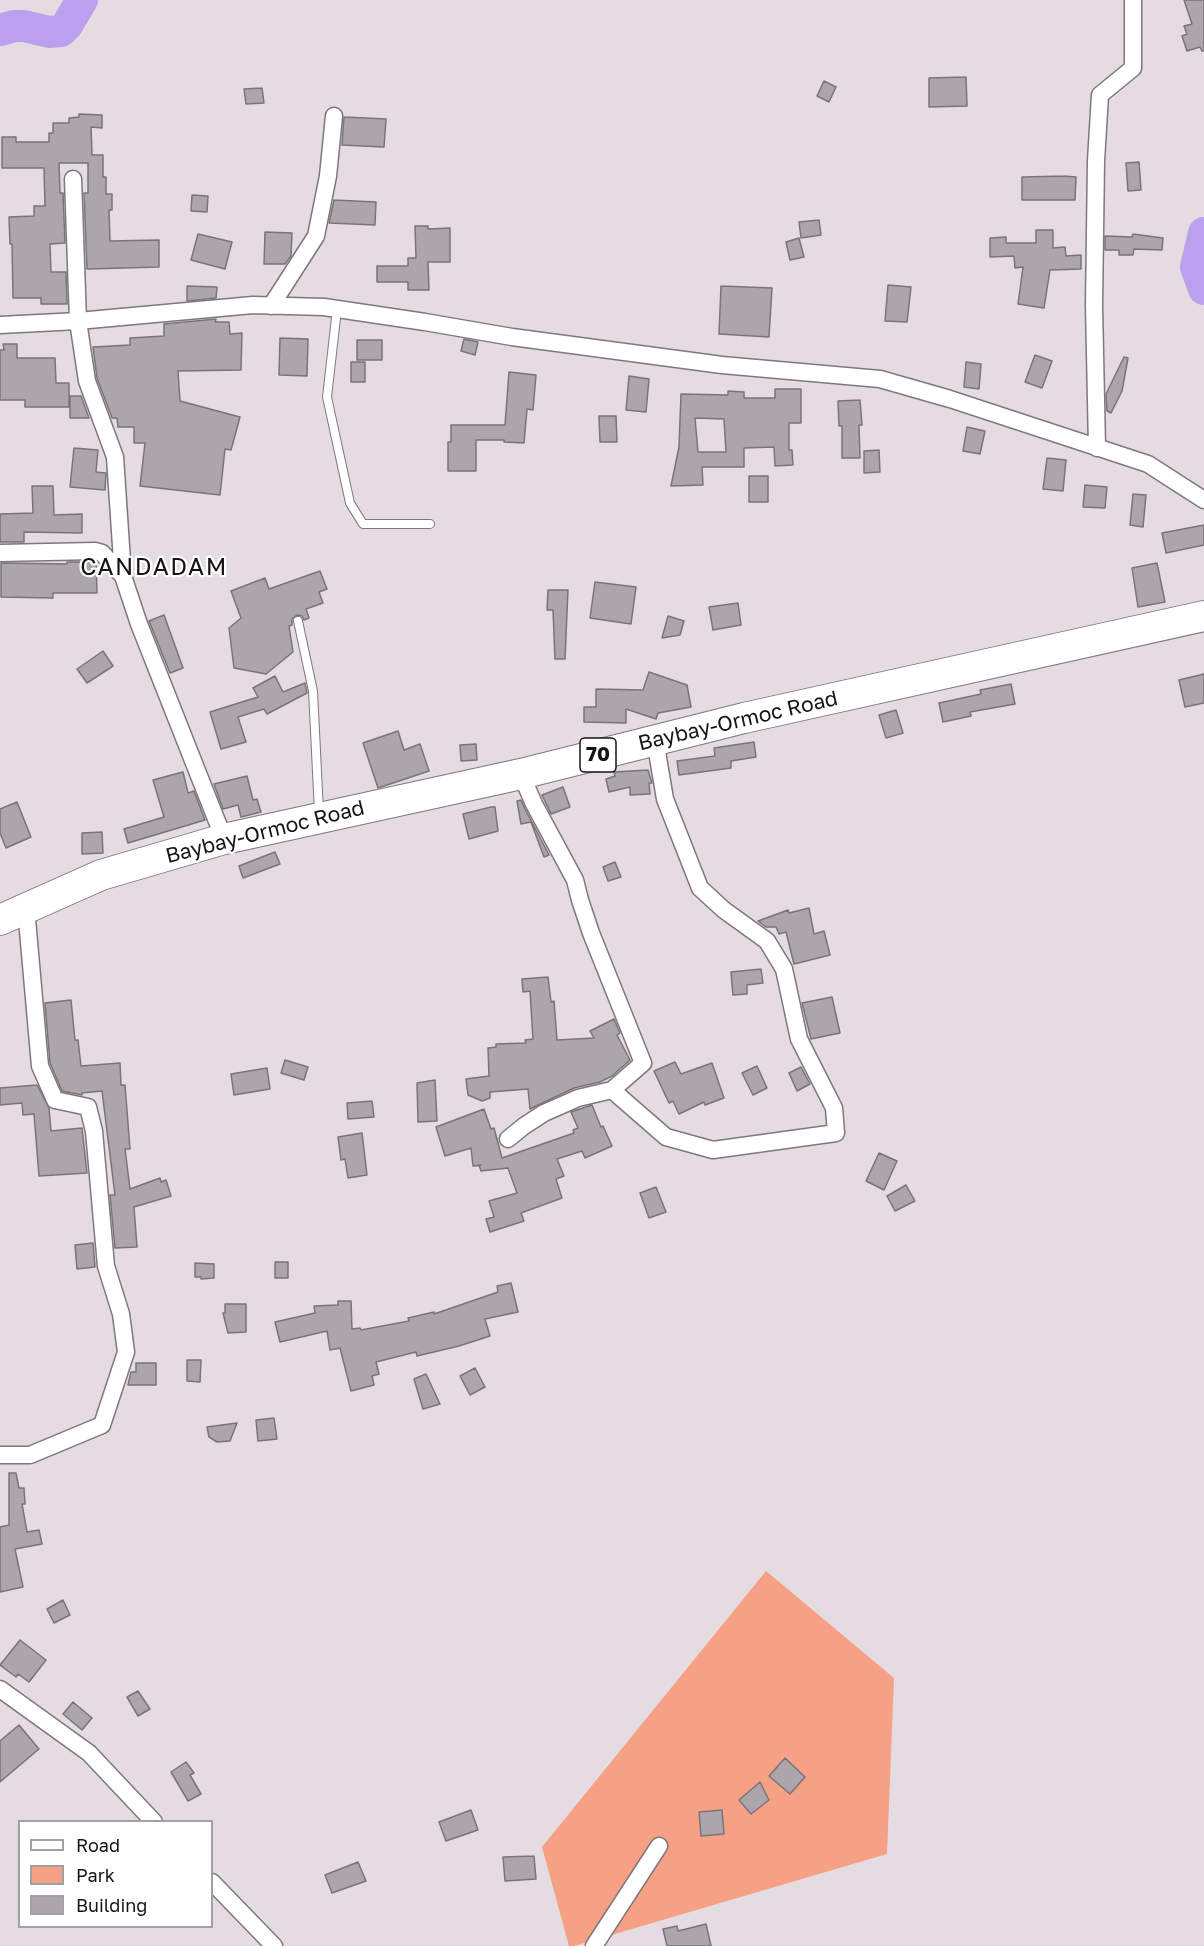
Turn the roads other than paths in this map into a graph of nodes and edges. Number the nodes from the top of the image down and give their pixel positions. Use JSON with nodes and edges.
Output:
{"nodes":[{"id":1,"x":1133,"y":0,"type":"edge"},
{"id":2,"x":334,"y":116,"type":"dead end"},
{"id":3,"x":73,"y":179,"type":"dead end"},
{"id":4,"x":271,"y":306,"type":"junction"},
{"id":5,"x":337,"y":309,"type":"junction"},
{"id":6,"x":78,"y":321,"type":"junction"},
{"id":7,"x":0,"y":325,"type":"edge"},
{"id":8,"x":1097,"y":448,"type":"junction"},
{"id":9,"x":1204,"y":500,"type":"edge"},
{"id":10,"x":430,"y":524,"type":"dead end"},
{"id":11,"x":0,"y":553,"type":"edge"},
{"id":12,"x":123,"y":576,"type":"junction"},
{"id":13,"x":1204,"y":616,"type":"edge"},
{"id":14,"x":298,"y":621,"type":"dead end"},
{"id":15,"x":655,"y":740,"type":"junction"},
{"id":16,"x":521,"y":774,"type":"junction"},
{"id":17,"x":320,"y":818,"type":"junction"},
{"id":18,"x":224,"y":839,"type":"junction"},
{"id":19,"x":13,"y":914,"type":"edge"},
{"id":20,"x":612,"y":1090,"type":"junction"},
{"id":21,"x":508,"y":1139,"type":"dead end"},
{"id":22,"x":0,"y":1455,"type":"edge"},
{"id":23,"x":0,"y":1689,"type":"edge"},
{"id":24,"x":153,"y":1820,"type":"edge"},
{"id":25,"x":659,"y":1846,"type":"dead end"},
{"id":26,"x":213,"y":1883,"type":"edge"},
{"id":27,"x":274,"y":1946,"type":"edge"},
{"id":28,"x":594,"y":1946,"type":"edge"}],
"edges":[{"from":1,"to":8,"type":"street"},
{"from":2,"to":4,"type":"street"},
{"from":3,"to":6,"type":"street"},
{"from":4,"to":5,"type":"street"},
{"from":4,"to":6,"type":"street"},
{"from":5,"to":8,"type":"street"},
{"from":5,"to":10,"type":"lane"},
{"from":6,"to":7,"type":"street"},
{"from":6,"to":12,"type":"street"},
{"from":8,"to":9,"type":"street"},
{"from":11,"to":12,"type":"street"},
{"from":12,"to":18,"type":"street"},
{"from":13,"to":15,"type":"highway","name":"Baybay-Ormoc Road","number":"70"},
{"from":14,"to":17,"type":"lane"},
{"from":15,"to":16,"type":"highway","name":"Baybay-Ormoc Road","number":"70"},
{"from":15,"to":20,"type":"street"},
{"from":16,"to":17,"type":"highway","name":"Baybay-Ormoc Road","number":"70"},
{"from":16,"to":20,"type":"street"},
{"from":17,"to":18,"type":"highway","name":"Baybay-Ormoc Road","number":"70"},
{"from":18,"to":19,"type":"highway","name":"Baybay-Ormoc Road","number":"70"},
{"from":19,"to":22,"type":"street"},
{"from":20,"to":21,"type":"street"},
{"from":23,"to":24,"type":"street"},
{"from":25,"to":28,"type":"street"},
{"from":26,"to":27,"type":"street"}]}
